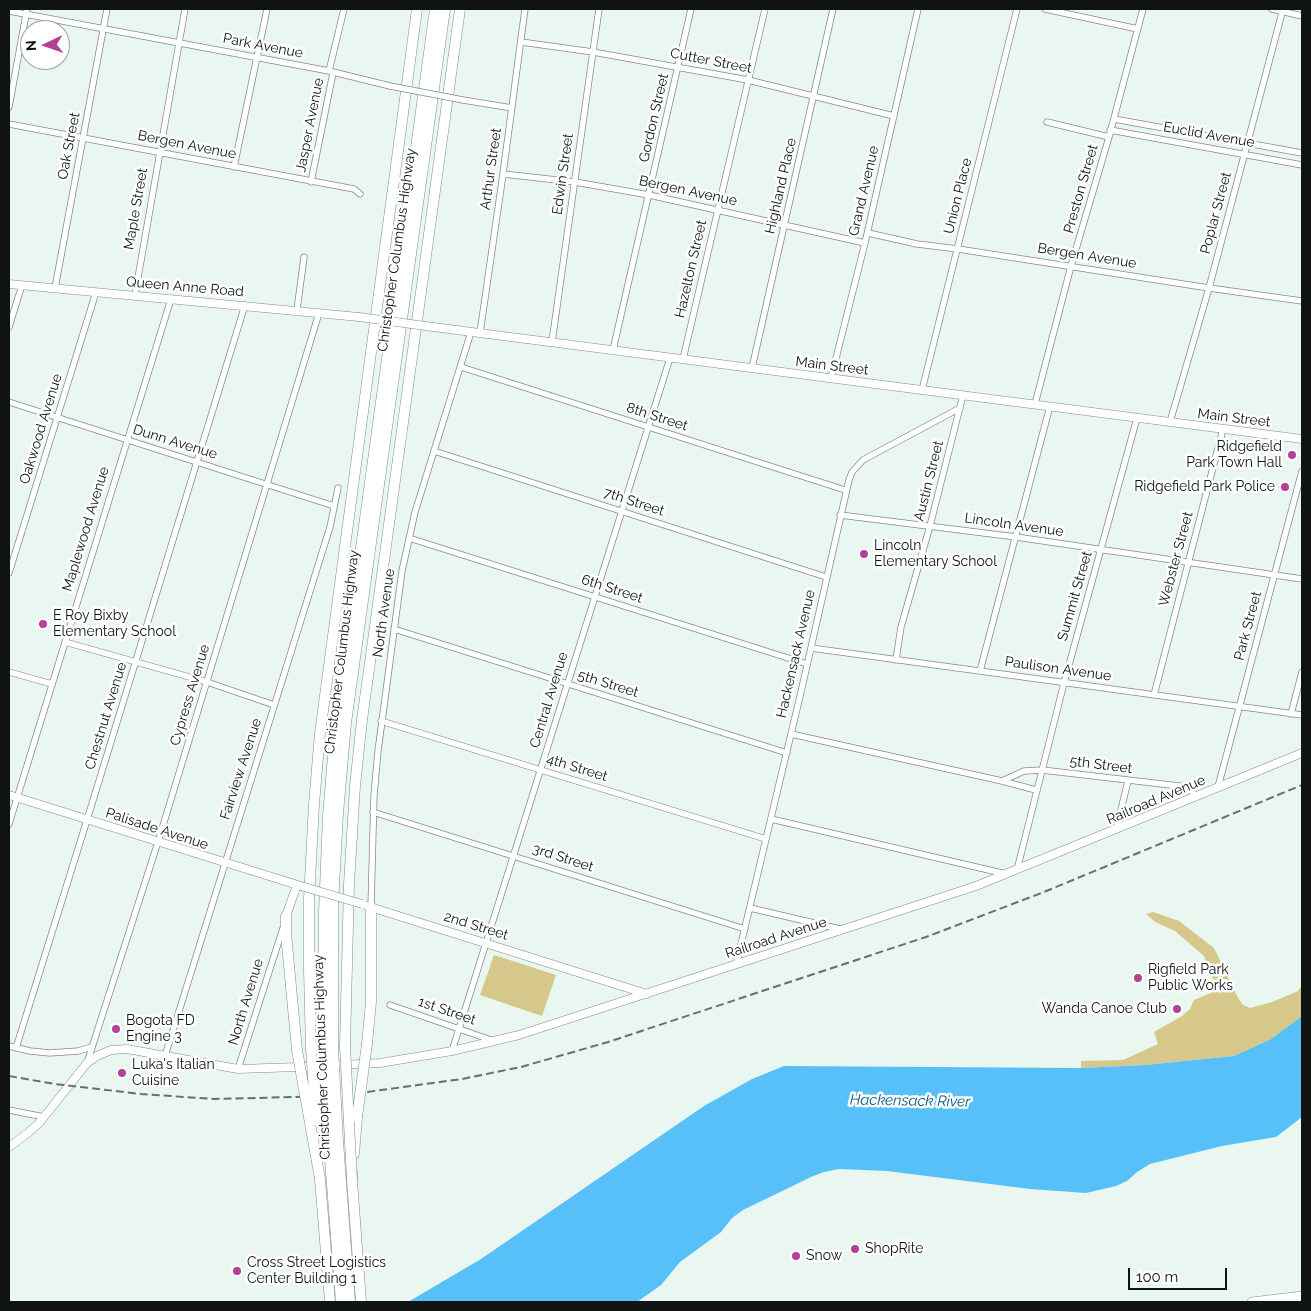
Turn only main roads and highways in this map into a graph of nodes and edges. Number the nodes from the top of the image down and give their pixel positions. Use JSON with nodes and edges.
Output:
{"nodes":[{"id":1,"x":417,"y":9,"type":"edge"},
{"id":2,"x":435,"y":9,"type":"edge"},
{"id":3,"x":445,"y":9,"type":"edge"},
{"id":4,"x":460,"y":9,"type":"edge"},
{"id":5,"x":9,"y":284,"type":"edge"},
{"id":6,"x":359,"y":317,"type":"joint"},
{"id":7,"x":1302,"y":439,"type":"edge"},
{"id":8,"x":1302,"y":753,"type":"edge"},
{"id":9,"x":13,"y":796,"type":"edge"},
{"id":10,"x":299,"y":885,"type":"junction"},
{"id":11,"x":366,"y":906,"type":"junction"},
{"id":12,"x":286,"y":916,"type":"joint"},
{"id":13,"x":647,"y":994,"type":"junction"},
{"id":14,"x":328,"y":1047,"type":"junction"},
{"id":15,"x":87,"y":1063,"type":"joint"},
{"id":16,"x":9,"y":1147,"type":"edge"},
{"id":17,"x":320,"y":1179,"type":"junction"},
{"id":18,"x":352,"y":1180,"type":"junction"},
{"id":19,"x":1302,"y":1296,"type":"edge"},
{"id":20,"x":330,"y":1302,"type":"edge"},
{"id":21,"x":341,"y":1302,"type":"edge"},
{"id":22,"x":350,"y":1302,"type":"edge"},
{"id":23,"x":361,"y":1302,"type":"edge"},
{"id":24,"x":1252,"y":1302,"type":"edge"}],
"edges":[{"from":1,"to":17,"type":"highway","name":"Christopher Columbus Highway","bridge":true},
{"from":2,"to":14,"type":"highway","name":"Christopher Columbus Highway"},
{"from":3,"to":14,"type":"highway","name":"Christopher Columbus Highway"},
{"from":4,"to":18,"type":"highway","name":"Christopher Columbus Highway","bridge":true},
{"from":5,"to":6,"type":"main road","name":"Queen Anne Road"},
{"from":6,"to":7,"type":"main road","name":"Main Street","bridge":true},
{"from":8,"to":13,"type":"main road","name":"Railroad Avenue"},
{"from":9,"to":10,"type":"main road","name":"Palisade Avenue"},
{"from":10,"to":11,"type":"main road","name":"2nd Street","bridge":true},
{"from":10,"to":12,"type":"main road","name":"North Avenue"},
{"from":11,"to":13,"type":"main road","name":"2nd Street"},
{"from":11,"to":18,"type":"highway","bridge":true},
{"from":12,"to":17,"type":"highway","bridge":true},
{"from":13,"to":15,"type":"main road","name":"Railroad Avenue"},
{"from":14,"to":21,"type":"highway","name":"Christopher Columbus Highway","bridge":true},
{"from":14,"to":22,"type":"highway","name":"Christopher Columbus Highway","bridge":true},
{"from":15,"to":16,"type":"main road","name":"Cypress Avenue"},
{"from":17,"to":20,"type":"highway","name":"Christopher Columbus Highway"},
{"from":18,"to":23,"type":"highway","name":"Christopher Columbus Highway"},
{"from":19,"to":24,"type":"main road"}]}
